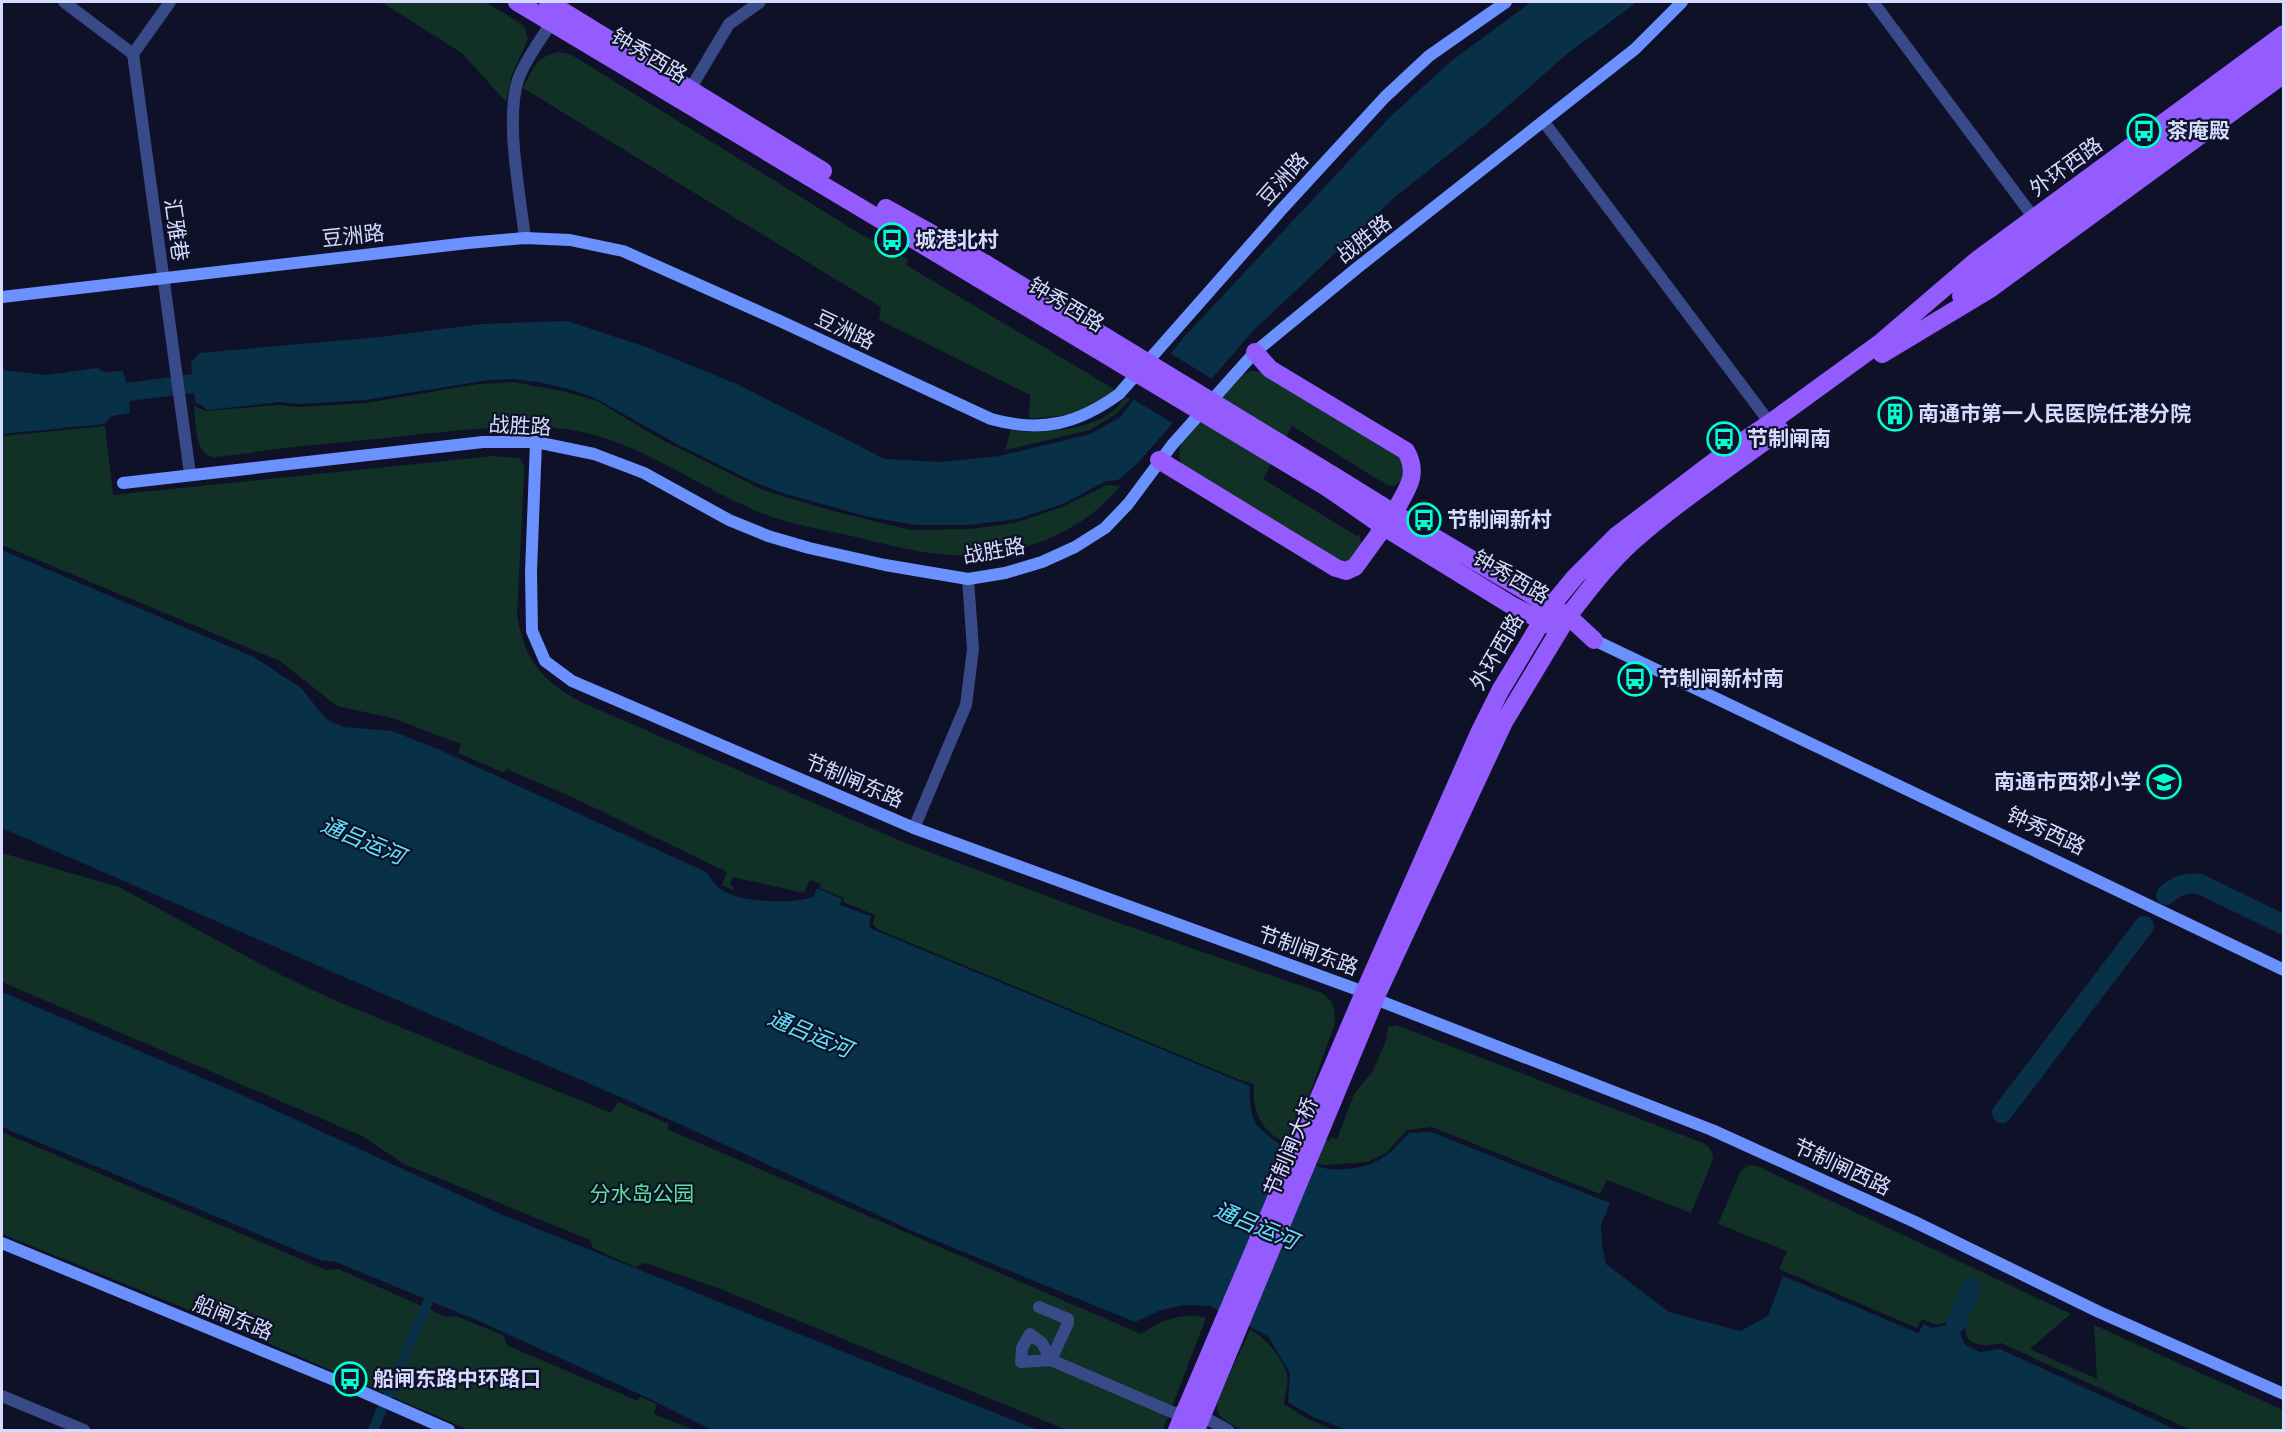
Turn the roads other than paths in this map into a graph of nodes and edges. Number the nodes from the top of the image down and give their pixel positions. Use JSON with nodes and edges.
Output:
{"nodes":[{"id":1,"x":64,"y":2,"type":"edge"},
{"id":2,"x":170,"y":2,"type":"edge"},
{"id":3,"x":517,"y":2,"type":"edge"},
{"id":4,"x":548,"y":2,"type":"edge"},
{"id":5,"x":760,"y":2,"type":"edge"},
{"id":6,"x":1506,"y":2,"type":"edge"},
{"id":7,"x":1682,"y":2,"type":"edge"},
{"id":8,"x":1873,"y":2,"type":"edge"},
{"id":9,"x":551,"y":23,"type":"junction"},
{"id":10,"x":2283,"y":34,"type":"edge"},
{"id":11,"x":133,"y":54,"type":"junction"},
{"id":12,"x":2283,"y":54,"type":"edge"},
{"id":13,"x":2283,"y":74,"type":"edge"},
{"id":14,"x":686,"y":95,"type":"junction"},
{"id":15,"x":1544,"y":122,"type":"junction"},
{"id":16,"x":2034,"y":218,"type":"junction"},
{"id":17,"x":525,"y":238,"type":"junction"},
{"id":18,"x":163,"y":278,"type":"junction"},
{"id":19,"x":2,"y":297,"type":"edge"},
{"id":20,"x":1882,"y":347,"type":"junction"},
{"id":21,"x":1255,"y":352,"type":"junction"},
{"id":22,"x":1770,"y":423,"type":"junction"},
{"id":23,"x":536,"y":442,"type":"junction"},
{"id":24,"x":1159,"y":460,"type":"junction"},
{"id":25,"x":190,"y":474,"type":"junction"},
{"id":26,"x":123,"y":483,"type":"dead end"},
{"id":27,"x":1389,"y":520,"type":"junction"},
{"id":28,"x":968,"y":579,"type":"junction"},
{"id":29,"x":1551,"y":606,"type":"junction"},
{"id":30,"x":1541,"y":621,"type":"junction"},
{"id":31,"x":1564,"y":623,"type":"junction"},
{"id":32,"x":1594,"y":640,"type":"joint"},
{"id":33,"x":914,"y":828,"type":"junction"},
{"id":34,"x":2283,"y":970,"type":"edge"},
{"id":35,"x":1370,"y":996,"type":"junction"},
{"id":36,"x":1336,"y":1080,"type":"joint"},
{"id":37,"x":2,"y":1243,"type":"edge"},
{"id":38,"x":1039,"y":1307,"type":"dead end"},
{"id":39,"x":2283,"y":1394,"type":"edge"},
{"id":40,"x":2,"y":1396,"type":"edge"},
{"id":41,"x":1195,"y":1419,"type":"edge"},
{"id":42,"x":430,"y":1427,"type":"edge"},
{"id":43,"x":84,"y":1431,"type":"edge"},
{"id":44,"x":449,"y":1431,"type":"edge"},
{"id":45,"x":1177,"y":1431,"type":"edge"},
{"id":46,"x":1227,"y":1431,"type":"edge"}],
"edges":[{"from":1,"to":11,"type":"street"},
{"from":2,"to":11,"type":"street"},
{"from":3,"to":9,"type":"main road","name":"钟秀西路"},
{"from":4,"to":14,"type":"main road","name":"钟秀西路"},
{"from":5,"to":14,"type":"street"},
{"from":6,"to":17,"type":"street","name":"豆洲路"},
{"from":7,"to":15,"type":"street","name":"战胜路"},
{"from":8,"to":16,"type":"street"},
{"from":9,"to":14,"type":"main road","name":"钟秀西路"},
{"from":9,"to":17,"type":"street"},
{"from":10,"to":16,"type":"main road","name":"外环西路"},
{"from":11,"to":18,"type":"street","name":"汇雅巷"},
{"from":12,"to":20,"type":"main road","name":"外环西路"},
{"from":13,"to":20,"type":"main road","name":"外环西路"},
{"from":14,"to":27,"type":"main road","name":"钟秀西路","bridge":true},
{"from":15,"to":21,"type":"street","name":"战胜路"},
{"from":15,"to":22,"type":"street"},
{"from":16,"to":20,"type":"main road","name":"外环西路"},
{"from":17,"to":18,"type":"street","name":"豆洲路"},
{"from":18,"to":19,"type":"street","name":"豆洲路"},
{"from":18,"to":25,"type":"street","name":"汇雅巷"},
{"from":20,"to":22,"type":"main road","name":"外环西路"},
{"from":20,"to":31,"type":"main road","name":"外环西路"},
{"from":21,"to":24,"type":"street","name":"战胜路"},
{"from":21,"to":27,"type":"main road"},
{"from":22,"to":29,"type":"main road","name":"外环西路"},
{"from":23,"to":25,"type":"street","name":"战胜路"},
{"from":23,"to":28,"type":"street","name":"战胜路"},
{"from":23,"to":33,"type":"street","name":"节制闸东路"},
{"from":24,"to":27,"type":"main road"},
{"from":24,"to":28,"type":"street","name":"战胜路"},
{"from":25,"to":26,"type":"street","name":"战胜路"},
{"from":27,"to":29,"type":"main road","name":"钟秀西路"},
{"from":27,"to":30,"type":"main road","name":"钟秀西路"},
{"from":28,"to":33,"type":"street"},
{"from":29,"to":30,"type":"main road","name":"外环西路"},
{"from":29,"to":31,"type":"main road","name":"钟秀西路"},
{"from":30,"to":31,"type":"main road","name":"钟秀西路"},
{"from":30,"to":35,"type":"main road","name":"外环西路"},
{"from":31,"to":32,"type":"main road"},
{"from":31,"to":35,"type":"main road","name":"外环西路"},
{"from":32,"to":34,"type":"street","name":"钟秀西路"},
{"from":33,"to":35,"type":"street","name":"节制闸东路"},
{"from":35,"to":36,"type":"main road","name":"外环西路"},
{"from":35,"to":39,"type":"street","name":"节制闸西路"},
{"from":36,"to":41,"type":"main road","name":"节制闸大桥"},
{"from":37,"to":42,"type":"street","name":"船闸东路"},
{"from":38,"to":41,"type":"street"},
{"from":40,"to":43,"type":"street"},
{"from":41,"to":45,"type":"main road"},
{"from":41,"to":46,"type":"street"},
{"from":42,"to":44,"type":"street","name":"船闸东路"}]}
